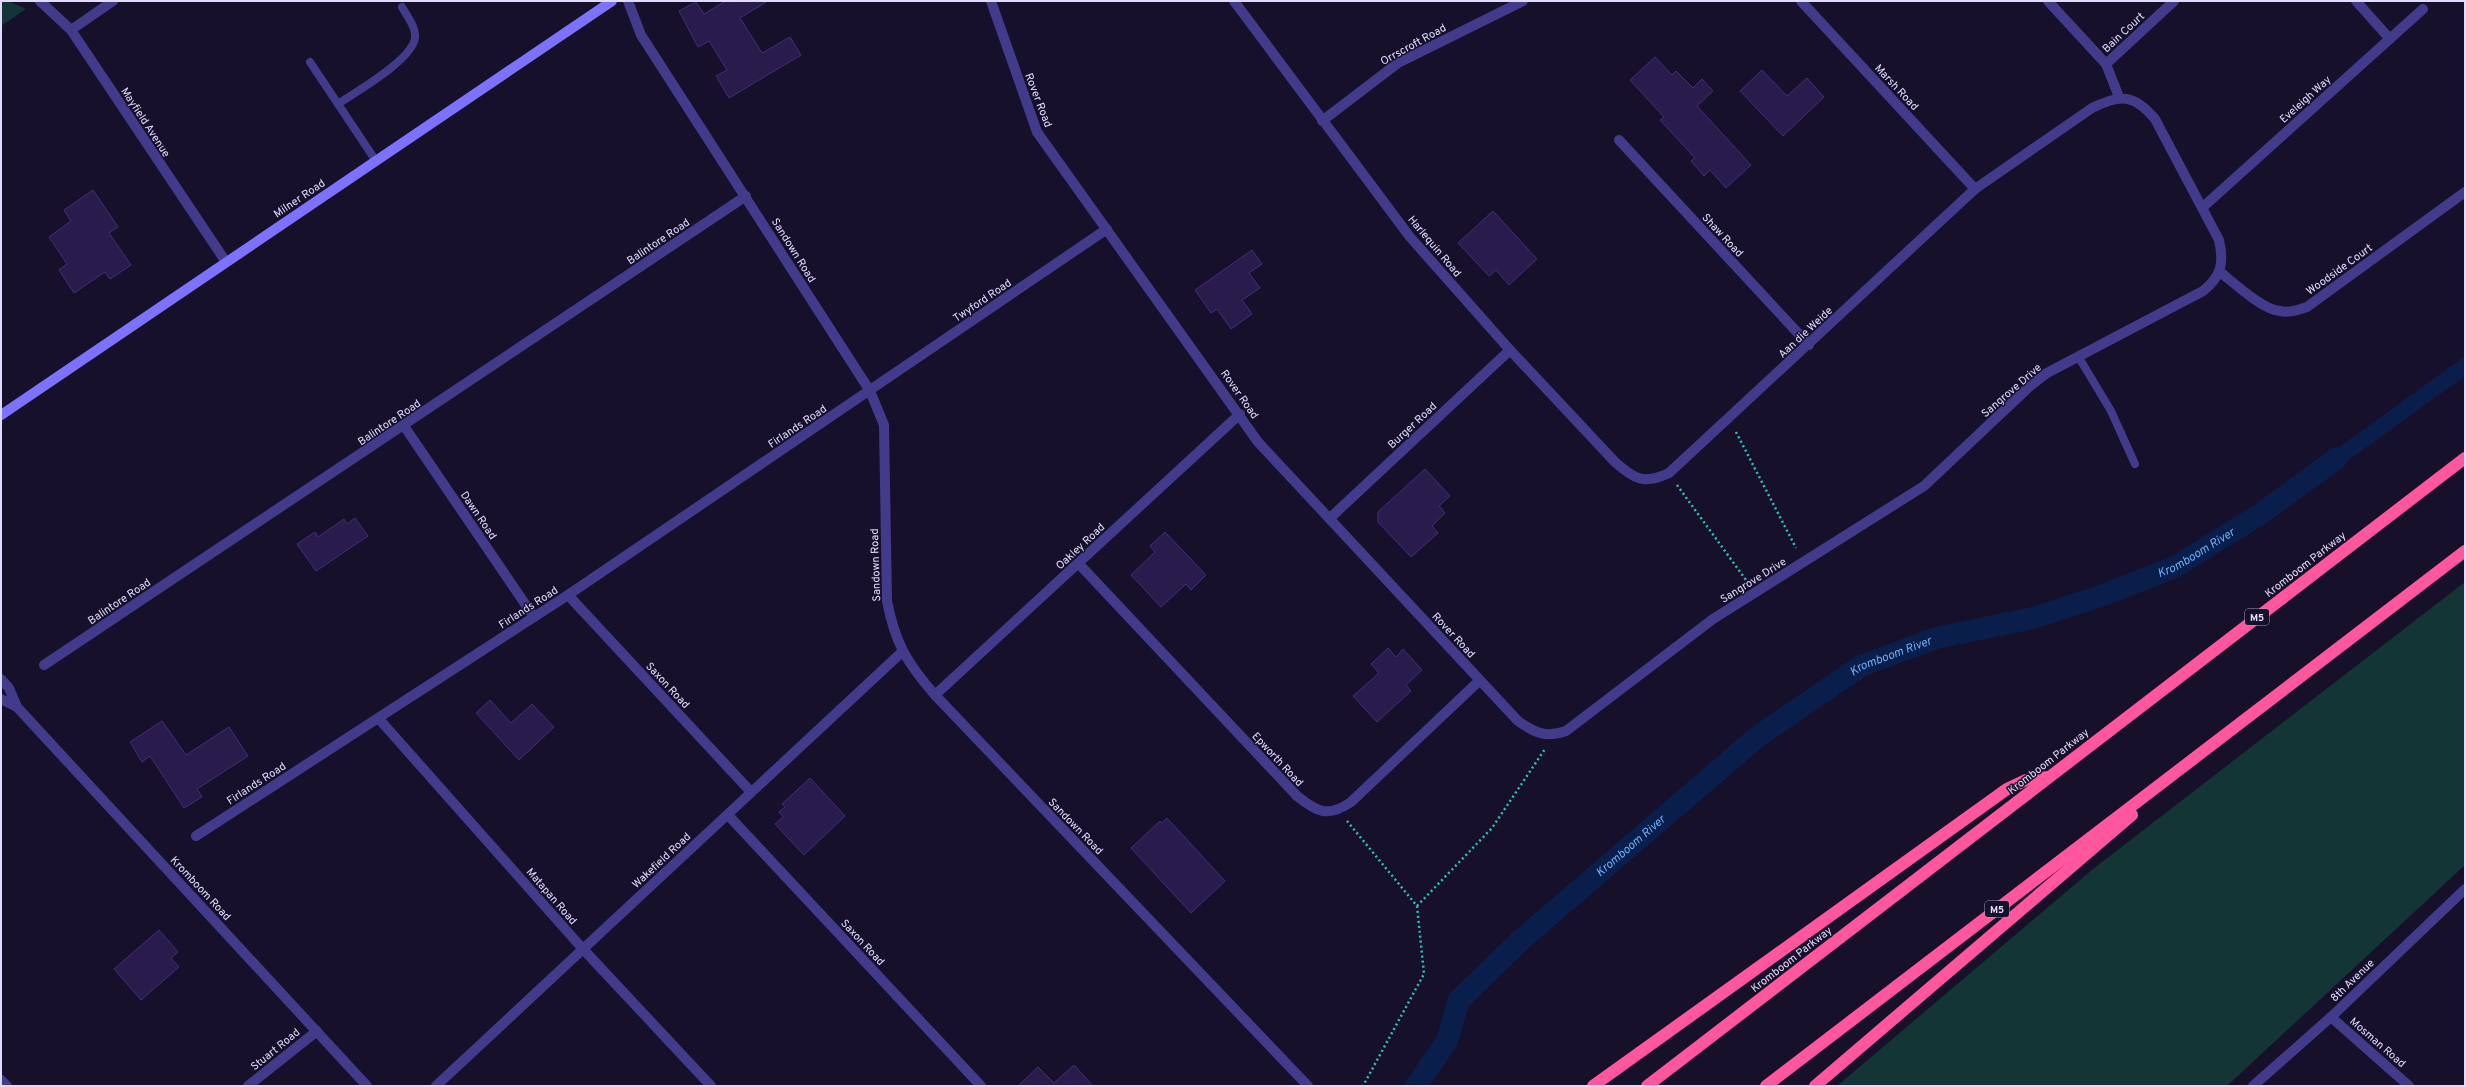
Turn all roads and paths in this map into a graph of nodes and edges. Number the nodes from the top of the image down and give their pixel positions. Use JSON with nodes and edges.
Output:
{"nodes":[{"id":1,"x":40,"y":1,"type":"edge"},
{"id":2,"x":113,"y":1,"type":"edge"},
{"id":3,"x":612,"y":1,"type":"edge"},
{"id":4,"x":628,"y":1,"type":"edge"},
{"id":5,"x":991,"y":1,"type":"edge"},
{"id":6,"x":1234,"y":1,"type":"edge"},
{"id":7,"x":1523,"y":1,"type":"edge"},
{"id":8,"x":1801,"y":1,"type":"edge"},
{"id":9,"x":2048,"y":1,"type":"edge"},
{"id":10,"x":2174,"y":1,"type":"edge"},
{"id":11,"x":2356,"y":1,"type":"edge"},
{"id":12,"x":402,"y":7,"type":"dead end"},
{"id":13,"x":2423,"y":9,"type":"dead end"},
{"id":14,"x":71,"y":30,"type":"junction"},
{"id":15,"x":2390,"y":39,"type":"junction"},
{"id":16,"x":310,"y":62,"type":"dead end"},
{"id":17,"x":2106,"y":64,"type":"junction"},
{"id":18,"x":2119,"y":97,"type":"junction"},
{"id":19,"x":338,"y":104,"type":"junction"},
{"id":20,"x":1322,"y":121,"type":"junction"},
{"id":21,"x":1620,"y":140,"type":"dead end"},
{"id":22,"x":376,"y":161,"type":"junction"},
{"id":23,"x":1975,"y":189,"type":"junction"},
{"id":24,"x":2465,"y":192,"type":"edge"},
{"id":25,"x":746,"y":196,"type":"junction"},
{"id":26,"x":2203,"y":207,"type":"junction"},
{"id":27,"x":1107,"y":229,"type":"junction"},
{"id":28,"x":226,"y":262,"type":"junction"},
{"id":29,"x":2220,"y":272,"type":"junction"},
{"id":30,"x":1809,"y":345,"type":"junction"},
{"id":31,"x":1510,"y":350,"type":"junction"},
{"id":32,"x":2078,"y":356,"type":"junction"},
{"id":33,"x":870,"y":391,"type":"junction"},
{"id":34,"x":1240,"y":414,"type":"junction"},
{"id":35,"x":1,"y":415,"type":"edge"},
{"id":36,"x":1729,"y":418,"type":"junction"},
{"id":37,"x":404,"y":426,"type":"junction"},
{"id":38,"x":2465,"y":458,"type":"edge"},
{"id":39,"x":2135,"y":464,"type":"dead end"},
{"id":40,"x":1669,"y":473,"type":"junction"},
{"id":41,"x":1644,"y":480,"type":"joint"},
{"id":42,"x":1330,"y":518,"type":"junction"},
{"id":43,"x":2465,"y":551,"type":"edge"},
{"id":44,"x":1804,"y":562,"type":"junction"},
{"id":45,"x":1079,"y":564,"type":"junction"},
{"id":46,"x":1755,"y":593,"type":"junction"},
{"id":47,"x":568,"y":595,"type":"junction"},
{"id":48,"x":534,"y":617,"type":"junction"},
{"id":49,"x":902,"y":652,"type":"junction"},
{"id":50,"x":44,"y":665,"type":"dead end"},
{"id":51,"x":1,"y":679,"type":"edge"},
{"id":52,"x":1480,"y":681,"type":"junction"},
{"id":53,"x":935,"y":695,"type":"junction"},
{"id":54,"x":1,"y":699,"type":"edge"},
{"id":55,"x":17,"y":707,"type":"junction"},
{"id":56,"x":379,"y":719,"type":"junction"},
{"id":57,"x":2229,"y":732,"type":"junction"},
{"id":58,"x":1554,"y":736,"type":"junction"},
{"id":59,"x":2050,"y":776,"type":"junction"},
{"id":60,"x":751,"y":792,"type":"junction"},
{"id":61,"x":1338,"y":811,"type":"junction"},
{"id":62,"x":728,"y":815,"type":"junction"},
{"id":63,"x":196,"y":836,"type":"dead end"},
{"id":64,"x":2465,"y":889,"type":"edge"},
{"id":65,"x":1417,"y":906,"type":"junction"},
{"id":66,"x":582,"y":948,"type":"junction"},
{"id":67,"x":2331,"y":1017,"type":"junction"},
{"id":68,"x":317,"y":1031,"type":"junction"},
{"id":69,"x":1,"y":1080,"type":"edge"},
{"id":70,"x":2403,"y":1084,"type":"edge"},
{"id":71,"x":6,"y":1086,"type":"edge"},
{"id":72,"x":248,"y":1086,"type":"edge"},
{"id":73,"x":367,"y":1086,"type":"edge"},
{"id":74,"x":436,"y":1086,"type":"edge"},
{"id":75,"x":711,"y":1086,"type":"edge"},
{"id":76,"x":981,"y":1086,"type":"edge"},
{"id":77,"x":1308,"y":1086,"type":"edge"},
{"id":78,"x":1363,"y":1086,"type":"edge"},
{"id":79,"x":1593,"y":1086,"type":"edge"},
{"id":80,"x":1647,"y":1086,"type":"edge"},
{"id":81,"x":1766,"y":1086,"type":"edge"},
{"id":82,"x":1814,"y":1086,"type":"edge"},
{"id":83,"x":2253,"y":1086,"type":"edge"}],
"edges":[{"from":1,"to":14,"type":"street","name":"Mayfield Avenue"},
{"from":2,"to":14,"type":"street"},
{"from":3,"to":22,"type":"main road","name":"Milner Road"},
{"from":4,"to":25,"type":"street","name":"Sandown Road"},
{"from":5,"to":27,"type":"street","name":"Rover Road"},
{"from":6,"to":20,"type":"street","name":"Harlequin Road"},
{"from":7,"to":20,"type":"street","name":"Orrscroft Road"},
{"from":8,"to":23,"type":"street","name":"Marsh Road"},
{"from":9,"to":17,"type":"street"},
{"from":10,"to":17,"type":"street","name":"Bain Court"},
{"from":11,"to":15,"type":"street"},
{"from":12,"to":19,"type":"lane"},
{"from":13,"to":15,"type":"street","name":"Eveleigh Way"},
{"from":14,"to":28,"type":"street","name":"Mayfield Avenue"},
{"from":15,"to":26,"type":"street","name":"Eveleigh Way"},
{"from":16,"to":19,"type":"lane"},
{"from":17,"to":18,"type":"street"},
{"from":18,"to":23,"type":"street"},
{"from":18,"to":26,"type":"street"},
{"from":19,"to":22,"type":"lane"},
{"from":20,"to":31,"type":"street","name":"Harlequin Road"},
{"from":21,"to":30,"type":"street","name":"Shaw Road"},
{"from":22,"to":28,"type":"main road","name":"Milner Road"},
{"from":23,"to":30,"type":"street","name":"Aan die Weide"},
{"from":24,"to":29,"type":"street","name":"Woodside Court"},
{"from":25,"to":33,"type":"street","name":"Sandown Road"},
{"from":25,"to":37,"type":"street","name":"Balintore Road"},
{"from":26,"to":29,"type":"street"},
{"from":27,"to":33,"type":"street","name":"Twyford Road"},
{"from":27,"to":34,"type":"street","name":"Rover Road"},
{"from":28,"to":35,"type":"main road","name":"Milner Road"},
{"from":29,"to":32,"type":"street","name":"Sangrove Drive"},
{"from":30,"to":36,"type":"street","name":"Aan die Weide"},
{"from":31,"to":41,"type":"street","name":"Harlequin Road"},
{"from":31,"to":42,"type":"street","name":"Burger Road"},
{"from":32,"to":39,"type":"lane"},
{"from":32,"to":44,"type":"street","name":"Sangrove Drive"},
{"from":33,"to":47,"type":"street","name":"Firlands Road"},
{"from":33,"to":49,"type":"street","name":"Sandown Road"},
{"from":34,"to":42,"type":"street","name":"Rover Road"},
{"from":34,"to":45,"type":"street","name":"Oakley Road"},
{"from":36,"to":40,"type":"street","name":"Aan die Weide"},
{"from":36,"to":44,"type":"path"},
{"from":37,"to":48,"type":"street","name":"Dawn Road"},
{"from":37,"to":50,"type":"street","name":"Balintore Road"},
{"from":38,"to":59,"type":"highway","name":"Kromboom Parkway","number":"M5"},
{"from":40,"to":41,"type":"street","name":"Aan die Weide"},
{"from":40,"to":46,"type":"path"},
{"from":42,"to":52,"type":"street","name":"Rover Road"},
{"from":43,"to":57,"type":"highway","number":"M5"},
{"from":44,"to":46,"type":"street","name":"Sangrove Drive"},
{"from":45,"to":53,"type":"street","name":"Oakley Road"},
{"from":45,"to":61,"type":"street","name":"Epworth Road"},
{"from":46,"to":58,"type":"street","name":"Sangrove Drive"},
{"from":47,"to":48,"type":"street","name":"Firlands Road"},
{"from":47,"to":60,"type":"street","name":"Saxon Road"},
{"from":48,"to":56,"type":"street","name":"Firlands Road"},
{"from":49,"to":53,"type":"street","name":"Sandown Road"},
{"from":49,"to":60,"type":"street","name":"Wakefield Road"},
{"from":51,"to":55,"type":"street","name":"Kromboom Road"},
{"from":52,"to":58,"type":"street","name":"Rover Road"},
{"from":52,"to":61,"type":"street"},
{"from":53,"to":77,"type":"street","name":"Sandown Road"},
{"from":54,"to":55,"type":"street","name":"Kromboom Road"},
{"from":55,"to":68,"type":"street","name":"Kromboom Road"},
{"from":56,"to":63,"type":"street","name":"Firlands Road"},
{"from":56,"to":66,"type":"street","name":"Matapan Road"},
{"from":57,"to":81,"type":"highway","number":"M5"},
{"from":57,"to":82,"type":"highway"},
{"from":58,"to":65,"type":"path"},
{"from":59,"to":79,"type":"highway"},
{"from":59,"to":80,"type":"highway","name":"Kromboom Parkway","number":"M5"},
{"from":60,"to":62,"type":"street","name":"Wakefield Road"},
{"from":61,"to":65,"type":"path"},
{"from":62,"to":66,"type":"street","name":"Wakefield Road"},
{"from":62,"to":76,"type":"street","name":"Saxon Road"},
{"from":64,"to":67,"type":"street","name":"8th Avenue"},
{"from":65,"to":78,"type":"path"},
{"from":66,"to":74,"type":"street","name":"Wakefield Road"},
{"from":66,"to":75,"type":"street","name":"Matapan Road"},
{"from":67,"to":70,"type":"street","name":"Mosman Road"},
{"from":67,"to":83,"type":"street","name":"8th Avenue"},
{"from":68,"to":72,"type":"street","name":"Stuart Road"},
{"from":68,"to":73,"type":"street","name":"Kromboom Road"},
{"from":69,"to":71,"type":"street"}]}
